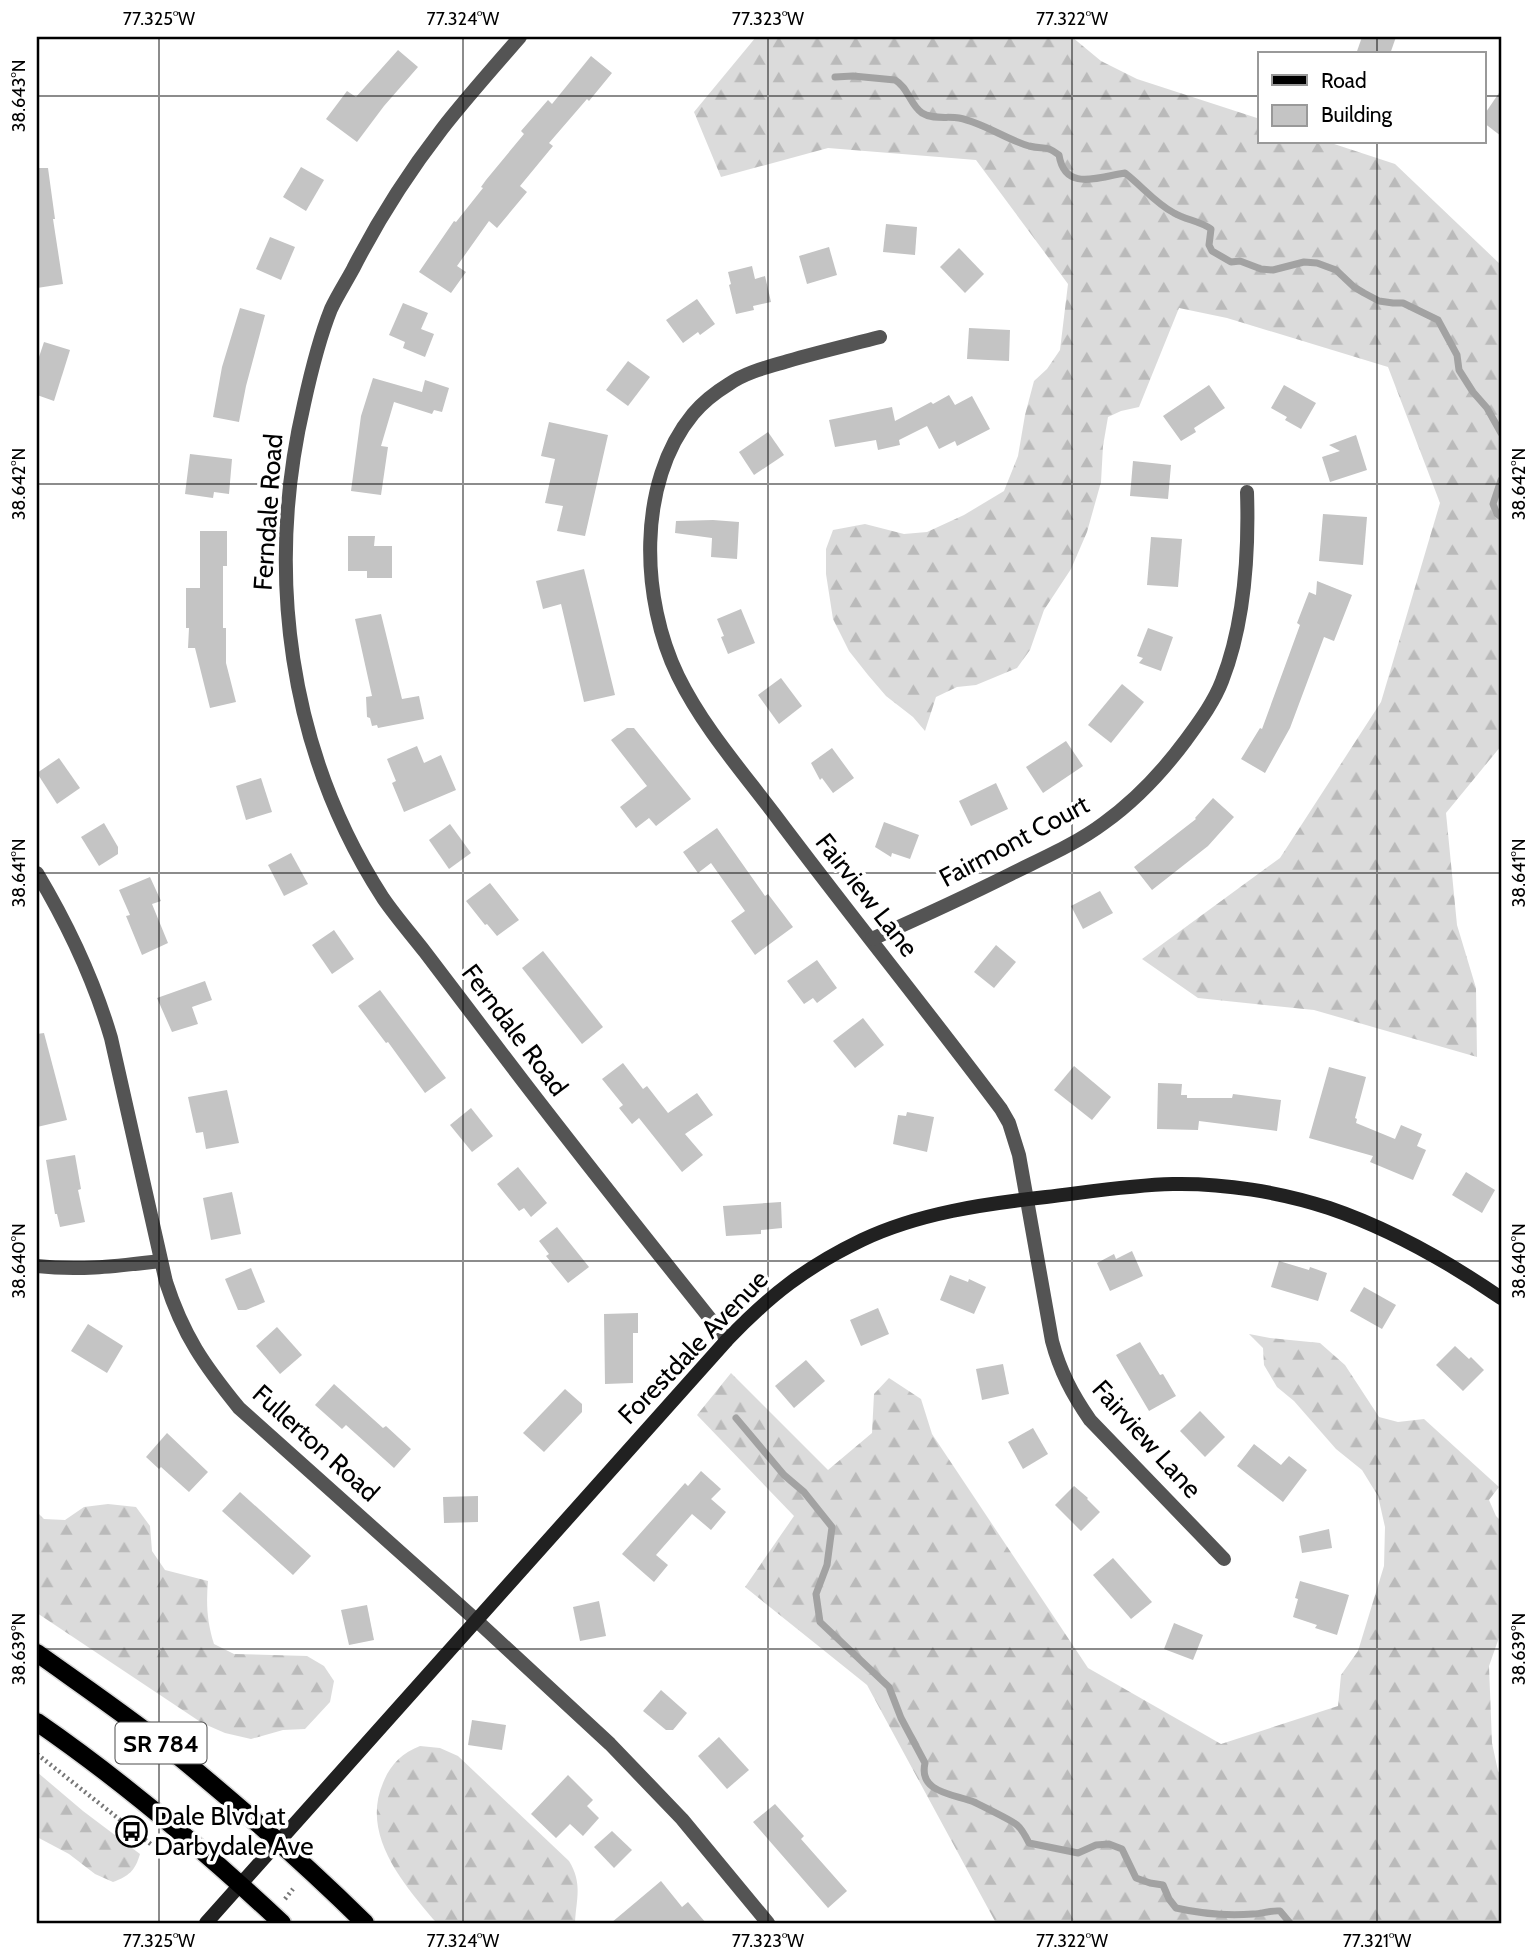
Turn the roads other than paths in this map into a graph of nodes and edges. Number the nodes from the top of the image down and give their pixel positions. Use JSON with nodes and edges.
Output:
{"nodes":[{"id":1,"x":520,"y":37,"type":"edge"},
{"id":2,"x":880,"y":337,"type":"dead end"},
{"id":3,"x":1247,"y":492,"type":"dead end"},
{"id":4,"x":37,"y":873,"type":"edge"},
{"id":5,"x":872,"y":939,"type":"junction"},
{"id":6,"x":1026,"y":1199,"type":"junction"},
{"id":7,"x":160,"y":1261,"type":"junction"},
{"id":8,"x":37,"y":1266,"type":"edge"},
{"id":9,"x":1501,"y":1298,"type":"edge"},
{"id":10,"x":727,"y":1340,"type":"junction"},
{"id":11,"x":1224,"y":1559,"type":"dead end"},
{"id":12,"x":476,"y":1620,"type":"junction"},
{"id":13,"x":37,"y":1653,"type":"edge"},
{"id":14,"x":37,"y":1721,"type":"edge"},
{"id":15,"x":279,"y":1841,"type":"junction"},
{"id":16,"x":240,"y":1884,"type":"junction"},
{"id":17,"x":206,"y":1923,"type":"edge"},
{"id":18,"x":282,"y":1923,"type":"edge"},
{"id":19,"x":365,"y":1923,"type":"edge"},
{"id":20,"x":768,"y":1923,"type":"edge"}],
"edges":[{"from":1,"to":10,"type":"street","name":"Ferndale Road"},
{"from":2,"to":5,"type":"street","name":"Fairview Lane"},
{"from":3,"to":5,"type":"street","name":"Fairmont Court"},
{"from":4,"to":7,"type":"street","name":"Fullerton Road"},
{"from":5,"to":6,"type":"street","name":"Fairview Lane"},
{"from":6,"to":9,"type":"street","name":"Forestdale Avenue"},
{"from":6,"to":10,"type":"street","name":"Forestdale Avenue"},
{"from":6,"to":11,"type":"street","name":"Fairview Lane"},
{"from":7,"to":8,"type":"street"},
{"from":7,"to":12,"type":"street","name":"Fullerton Road"},
{"from":10,"to":12,"type":"street","name":"Forestdale Avenue"},
{"from":12,"to":15,"type":"street","name":"Forestdale Avenue"},
{"from":12,"to":20,"type":"street","name":"Fullerton Road"},
{"from":13,"to":15,"type":"main road","number":"SR 784"},
{"from":14,"to":16,"type":"main road","number":"SR 784"},
{"from":15,"to":16,"type":"street","name":"Forestdale Avenue"},
{"from":15,"to":19,"type":"main road","number":"SR 784"},
{"from":16,"to":17,"type":"street","name":"Forestdale Avenue"},
{"from":16,"to":18,"type":"main road","number":"SR 784"}]}
